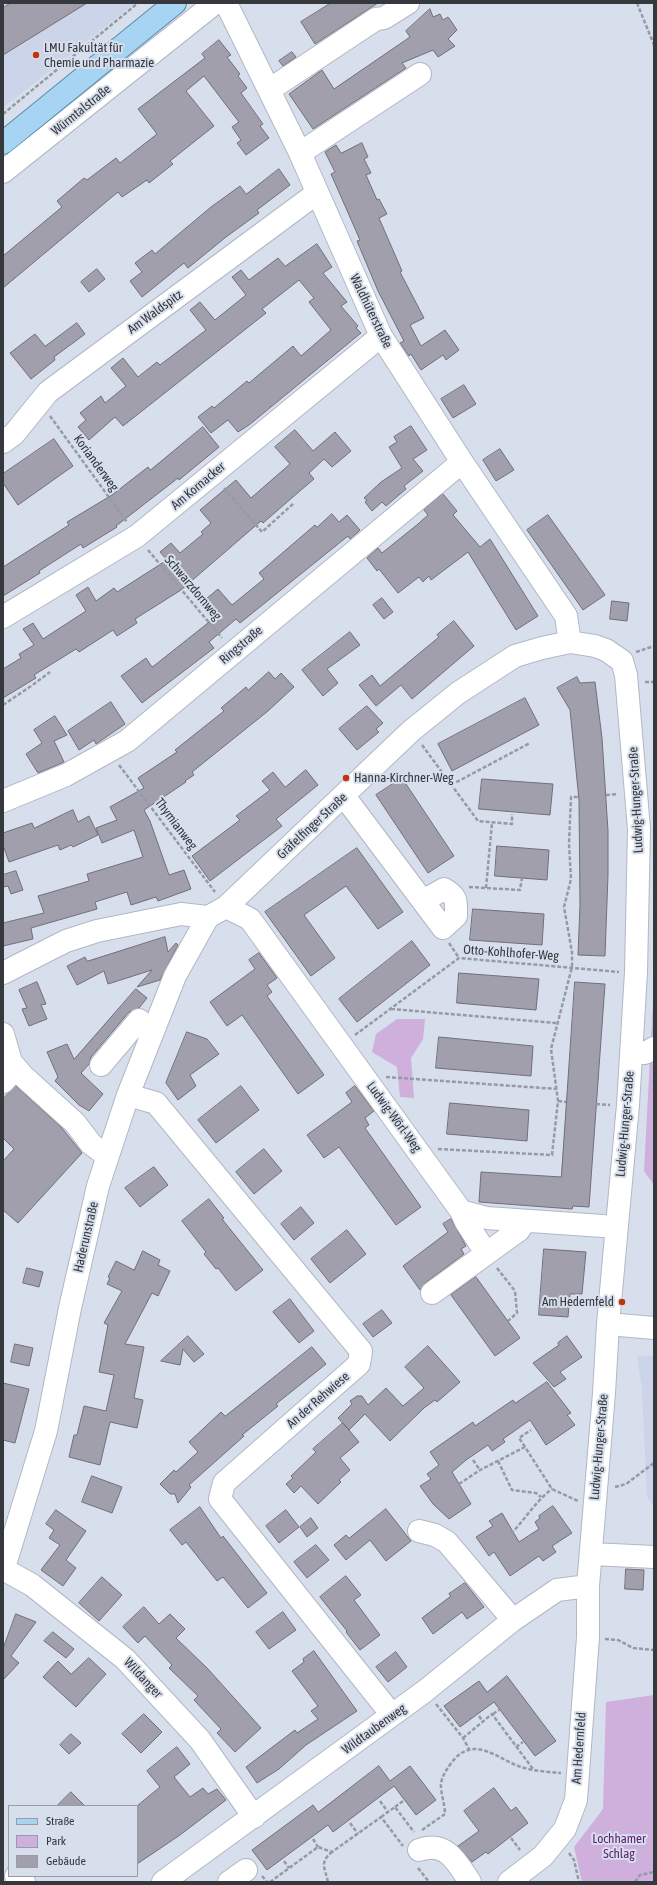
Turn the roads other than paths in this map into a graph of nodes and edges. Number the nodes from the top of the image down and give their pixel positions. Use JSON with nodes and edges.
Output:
{"nodes":[{"id":1,"x":176,"y":3,"type":"edge"},
{"id":2,"x":215,"y":3,"type":"edge"},
{"id":3,"x":226,"y":3,"type":"edge"},
{"id":4,"x":408,"y":3,"type":"edge"},
{"id":5,"x":420,"y":74,"type":"dead end"},
{"id":6,"x":269,"y":90,"type":"junction"},
{"id":7,"x":3,"y":142,"type":"edge"},
{"id":8,"x":300,"y":153,"type":"junction"},
{"id":9,"x":3,"y":172,"type":"edge"},
{"id":10,"x":317,"y":193,"type":"junction"},
{"id":11,"x":381,"y":336,"type":"junction"},
{"id":12,"x":3,"y":442,"type":"edge"},
{"id":13,"x":462,"y":462,"type":"junction"},
{"id":14,"x":3,"y":617,"type":"edge"},
{"id":15,"x":570,"y":642,"type":"junction"},
{"id":16,"x":622,"y":661,"type":"joint"},
{"id":17,"x":344,"y":796,"type":"junction"},
{"id":18,"x":3,"y":801,"type":"edge"},
{"id":19,"x":423,"y":901,"type":"junction"},
{"id":20,"x":217,"y":912,"type":"junction"},
{"id":21,"x":646,"y":912,"type":"edge"},
{"id":22,"x":3,"y":973,"type":"edge"},
{"id":23,"x":139,"y":1020,"type":"dead end"},
{"id":24,"x":3,"y":1034,"type":"edge"},
{"id":25,"x":125,"y":1037,"type":"junction"},
{"id":26,"x":146,"y":1048,"type":"junction"},
{"id":27,"x":654,"y":1048,"type":"edge"},
{"id":28,"x":631,"y":1053,"type":"junction"},
{"id":29,"x":101,"y":1065,"type":"dead end"},
{"id":30,"x":10,"y":1075,"type":"edge"},
{"id":31,"x":128,"y":1095,"type":"junction"},
{"id":32,"x":108,"y":1156,"type":"junction"},
{"id":33,"x":461,"y":1211,"type":"junction"},
{"id":34,"x":525,"y":1221,"type":"junction"},
{"id":35,"x":617,"y":1227,"type":"junction"},
{"id":36,"x":486,"y":1253,"type":"junction"},
{"id":37,"x":432,"y":1293,"type":"dead end"},
{"id":38,"x":608,"y":1324,"type":"junction"},
{"id":39,"x":654,"y":1328,"type":"edge"},
{"id":40,"x":419,"y":1531,"type":"dead end"},
{"id":41,"x":591,"y":1554,"type":"junction"},
{"id":42,"x":654,"y":1557,"type":"edge"},
{"id":43,"x":3,"y":1570,"type":"edge"},
{"id":44,"x":588,"y":1586,"type":"junction"},
{"id":45,"x":513,"y":1620,"type":"junction"},
{"id":46,"x":392,"y":1715,"type":"junction"},
{"id":47,"x":254,"y":1817,"type":"junction"},
{"id":48,"x":410,"y":1850,"type":"road end"},
{"id":49,"x":189,"y":1875,"type":"edge"},
{"id":50,"x":163,"y":1882,"type":"edge"},
{"id":51,"x":470,"y":1882,"type":"edge"},
{"id":52,"x":509,"y":1882,"type":"edge"}],
"edges":[{"from":1,"to":7,"type":"main road","name":"Würmtalstraße"},
{"from":2,"to":9,"type":"street","name":"Würmtalstraße"},
{"from":3,"to":6,"type":"street","name":"Waldhüterstraße"},
{"from":4,"to":6,"type":"street"},
{"from":5,"to":8,"type":"street"},
{"from":6,"to":8,"type":"street","name":"Waldhüterstraße"},
{"from":8,"to":10,"type":"street","name":"Waldhüterstraße"},
{"from":10,"to":11,"type":"street","name":"Waldhüterstraße"},
{"from":10,"to":12,"type":"street","name":"Am Waldspitz"},
{"from":11,"to":13,"type":"street","name":"Waldhüterstraße"},
{"from":11,"to":14,"type":"street","name":"Am Kornacker"},
{"from":13,"to":15,"type":"street","name":"Waldhüterstraße"},
{"from":13,"to":18,"type":"street","name":"Ringstraße"},
{"from":15,"to":16,"type":"street","name":"Gräfelfinger Straße"},
{"from":15,"to":17,"type":"street","name":"Gräfelfinger Straße"},
{"from":16,"to":21,"type":"street","name":"Ludwig-Hunger-Straße"},
{"from":17,"to":19,"type":"street"},
{"from":17,"to":20,"type":"street","name":"Gräfelfinger Straße"},
{"from":19,"to":19,"type":"street"},
{"from":20,"to":22,"type":"street"},
{"from":20,"to":26,"type":"street","name":"Haderunstraße"},
{"from":20,"to":33,"type":"street","name":"Ludwig-Wörl-Weg"},
{"from":21,"to":28,"type":"street","name":"Ludwig-Hunger-Straße"},
{"from":23,"to":25,"type":"street"},
{"from":24,"to":30,"type":"street"},
{"from":25,"to":26,"type":"street"},
{"from":25,"to":29,"type":"street"},
{"from":26,"to":31,"type":"street","name":"Haderunstraße"},
{"from":27,"to":28,"type":"street"},
{"from":28,"to":35,"type":"street","name":"Ludwig-Hunger-Straße"},
{"from":30,"to":32,"type":"street"},
{"from":31,"to":32,"type":"street","name":"Haderunstraße"},
{"from":31,"to":46,"type":"street","name":"An der Rehwiese"},
{"from":32,"to":43,"type":"street","name":"Haderunstraße"},
{"from":33,"to":34,"type":"street"},
{"from":33,"to":36,"type":"street","name":"Ludwig-Wörl-Weg"},
{"from":34,"to":35,"type":"street"},
{"from":34,"to":36,"type":"street"},
{"from":35,"to":38,"type":"street","name":"Ludwig-Hunger-Straße"},
{"from":36,"to":37,"type":"street"},
{"from":38,"to":39,"type":"street"},
{"from":38,"to":41,"type":"street","name":"Ludwig-Hunger-Straße"},
{"from":40,"to":45,"type":"street"},
{"from":41,"to":42,"type":"street"},
{"from":41,"to":44,"type":"street","name":"Ludwig-Hunger-Straße"},
{"from":43,"to":47,"type":"street","name":"Wildanger"},
{"from":44,"to":45,"type":"street","name":"Wildtaubenweg"},
{"from":44,"to":52,"type":"street","name":"Am Hedernfeld"},
{"from":45,"to":46,"type":"street","name":"Wildtaubenweg"},
{"from":46,"to":47,"type":"street","name":"Wildtaubenweg"},
{"from":47,"to":49,"type":"street","name":"Wildtaubenweg"},
{"from":48,"to":51,"type":"street"},
{"from":49,"to":50,"type":"street","name":"Wildtaubenweg"}]}
